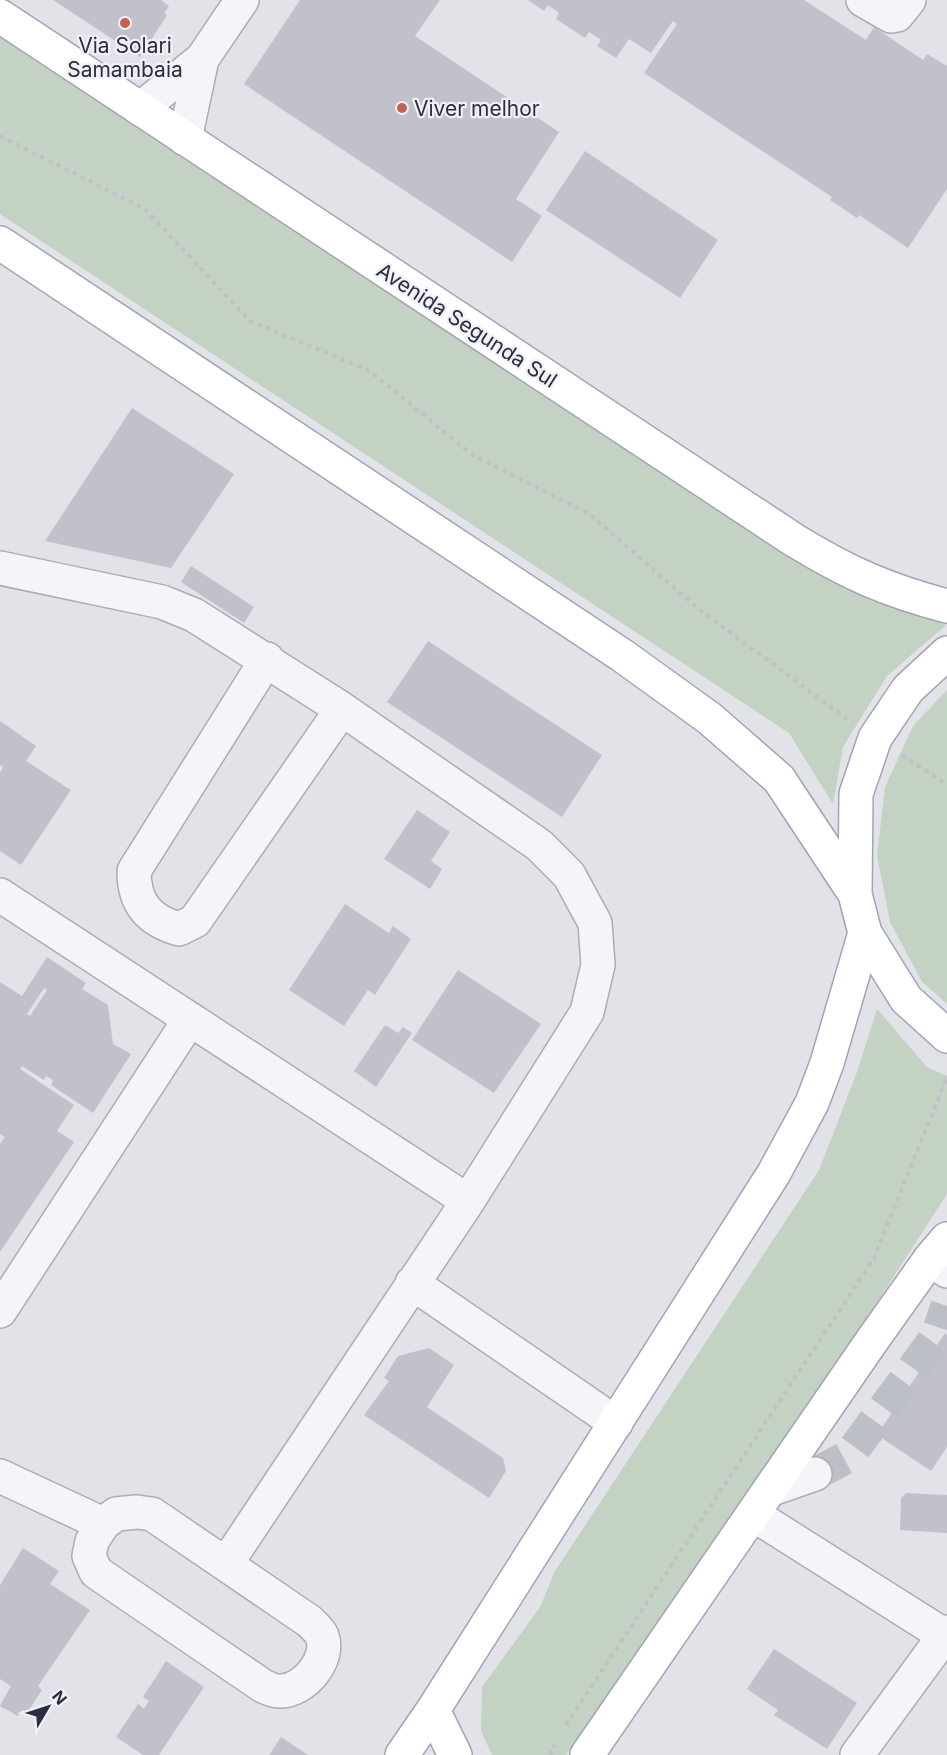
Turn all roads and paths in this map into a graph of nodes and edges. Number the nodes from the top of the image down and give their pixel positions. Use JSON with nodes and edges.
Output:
{"nodes":[{"id":1,"x":242,"y":0,"type":"edge"},
{"id":2,"x":863,"y":0,"type":"edge"},
{"id":3,"x":909,"y":0,"type":"edge"},
{"id":4,"x":0,"y":16,"type":"edge"},
{"id":5,"x":202,"y":59,"type":"junction"},
{"id":6,"x":140,"y":109,"type":"junction"},
{"id":7,"x":0,"y":136,"type":"edge"},
{"id":8,"x":185,"y":139,"type":"junction"},
{"id":9,"x":0,"y":243,"type":"edge"},
{"id":10,"x":0,"y":568,"type":"edge"},
{"id":11,"x":947,"y":606,"type":"edge"},
{"id":12,"x":947,"y":652,"type":"edge"},
{"id":13,"x":267,"y":659,"type":"junction"},
{"id":14,"x":342,"y":709,"type":"junction"},
{"id":15,"x":836,"y":712,"type":"dead end"},
{"id":16,"x":855,"y":894,"type":"junction"},
{"id":17,"x":0,"y":896,"type":"edge"},
{"id":18,"x":865,"y":933,"type":"junction"},
{"id":19,"x":190,"y":1019,"type":"junction"},
{"id":20,"x":947,"y":1036,"type":"edge"},
{"id":21,"x":947,"y":1077,"type":"edge"},
{"id":22,"x":468,"y":1201,"type":"junction"},
{"id":23,"x":941,"y":1256,"type":"edge"},
{"id":24,"x":412,"y":1283,"type":"junction"},
{"id":25,"x":0,"y":1311,"type":"edge"},
{"id":26,"x":615,"y":1423,"type":"junction"},
{"id":27,"x":815,"y":1474,"type":"tunnel mouth"},
{"id":28,"x":0,"y":1476,"type":"edge"},
{"id":29,"x":763,"y":1502,"type":"junction"},
{"id":30,"x":103,"y":1524,"type":"junction"},
{"id":31,"x":226,"y":1564,"type":"junction"},
{"id":32,"x":946,"y":1635,"type":"edge"},
{"id":33,"x":433,"y":1710,"type":"junction"},
{"id":34,"x":565,"y":1726,"type":"dead end"},
{"id":35,"x":560,"y":1736,"type":"dead end"},
{"id":36,"x":402,"y":1755,"type":"edge"},
{"id":37,"x":455,"y":1755,"type":"edge"},
{"id":38,"x":550,"y":1755,"type":"edge"},
{"id":39,"x":587,"y":1755,"type":"edge"},
{"id":40,"x":856,"y":1755,"type":"edge"}],
"edges":[{"from":1,"to":5,"type":"street"},
{"from":2,"to":3,"type":"street"},
{"from":4,"to":6,"type":"main road","name":"Avenida Segunda Sul"},
{"from":5,"to":6,"type":"street"},
{"from":5,"to":8,"type":"street"},
{"from":6,"to":8,"type":"main road","name":"Avenida Segunda Sul"},
{"from":7,"to":15,"type":"path"},
{"from":8,"to":11,"type":"main road","name":"Avenida Segunda Sul"},
{"from":9,"to":16,"type":"main road"},
{"from":10,"to":13,"type":"street"},
{"from":12,"to":16,"type":"main road"},
{"from":13,"to":14,"type":"street"},
{"from":13,"to":14,"type":"street"},
{"from":14,"to":22,"type":"street"},
{"from":16,"to":18,"type":"main road"},
{"from":17,"to":19,"type":"street"},
{"from":18,"to":20,"type":"main road"},
{"from":18,"to":26,"type":"main road"},
{"from":19,"to":22,"type":"street"},
{"from":19,"to":25,"type":"street"},
{"from":21,"to":34,"type":"path"},
{"from":22,"to":24,"type":"street"},
{"from":23,"to":29,"type":"main road"},
{"from":24,"to":26,"type":"street"},
{"from":24,"to":31,"type":"street"},
{"from":26,"to":33,"type":"main road"},
{"from":27,"to":29,"type":"street"},
{"from":28,"to":30,"type":"street"},
{"from":29,"to":32,"type":"street"},
{"from":29,"to":39,"type":"main road"},
{"from":30,"to":31,"type":"street"},
{"from":30,"to":31,"type":"street"},
{"from":32,"to":40,"type":"street"},
{"from":33,"to":36,"type":"main road"},
{"from":33,"to":37,"type":"main road"},
{"from":35,"to":38,"type":"path"}]}
